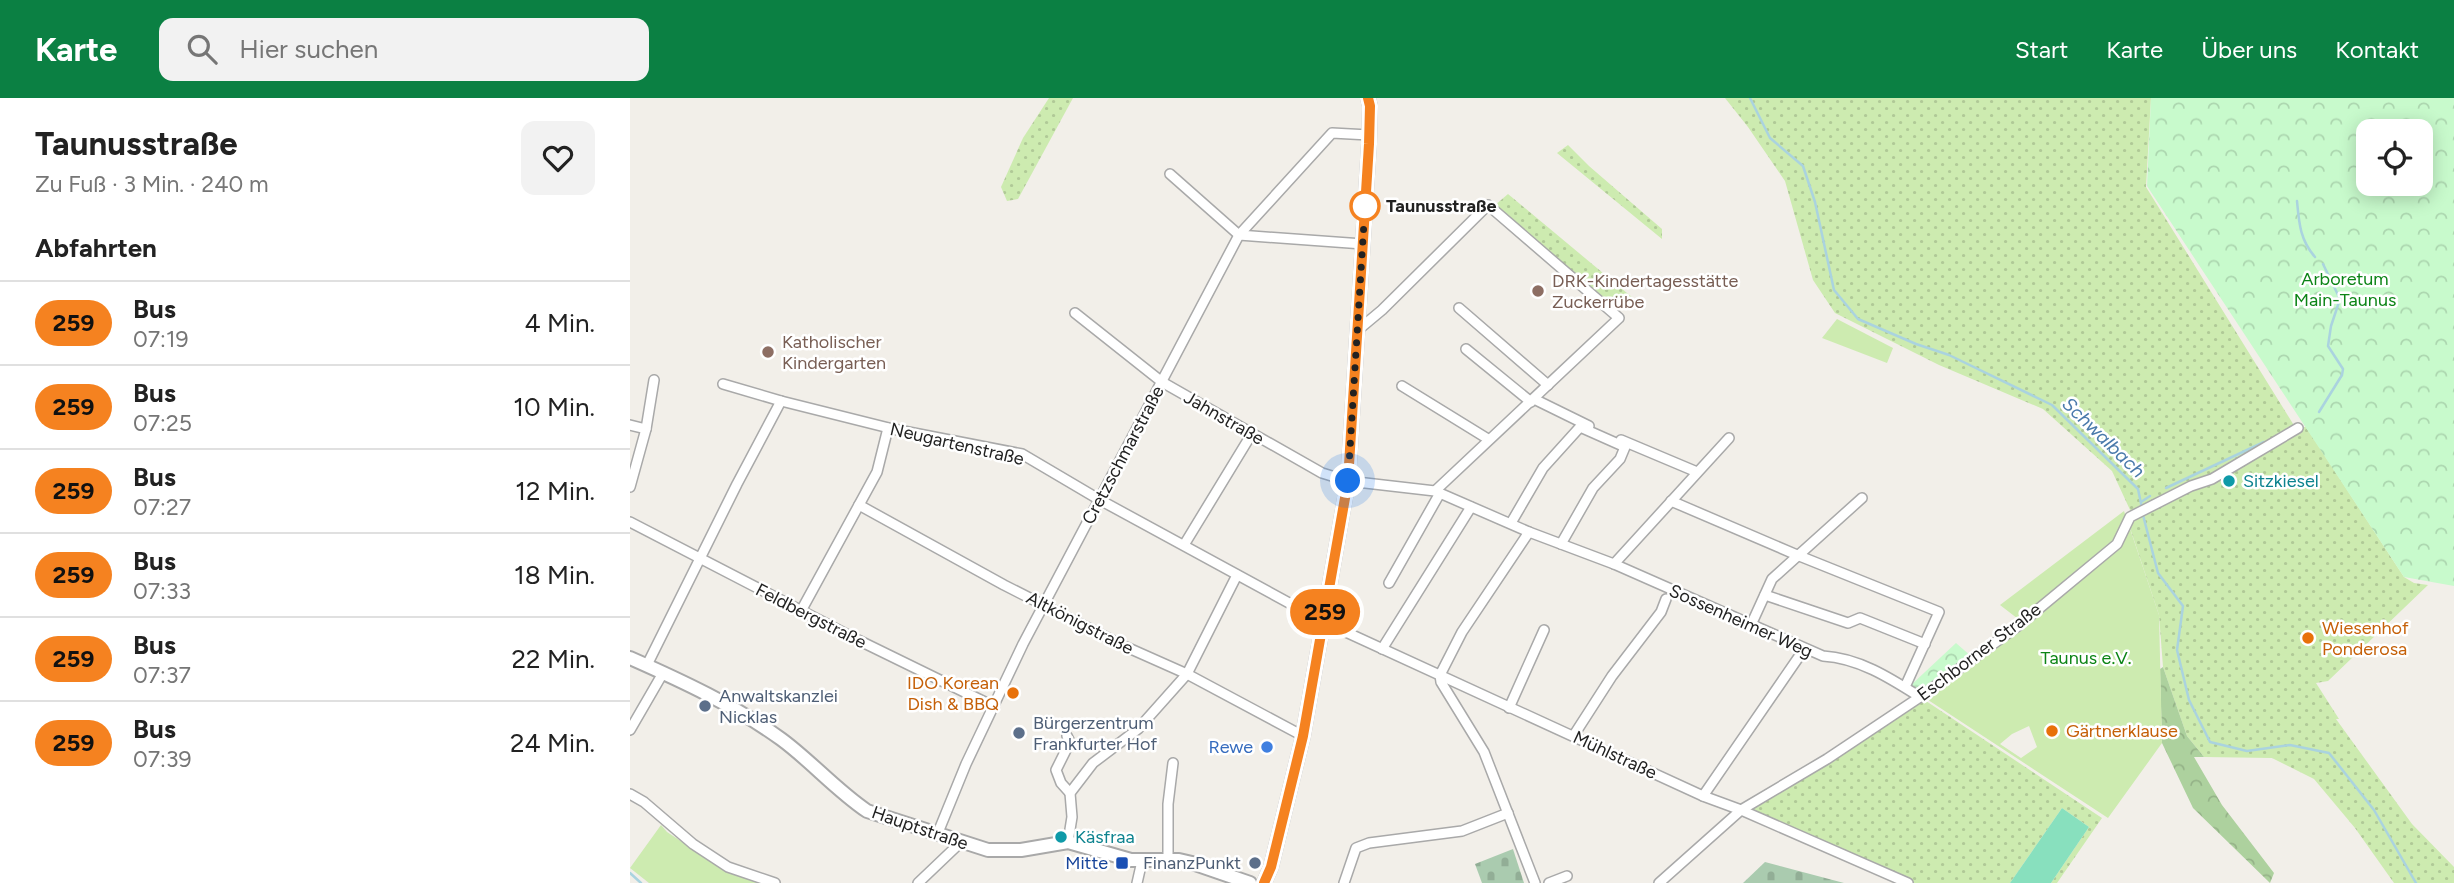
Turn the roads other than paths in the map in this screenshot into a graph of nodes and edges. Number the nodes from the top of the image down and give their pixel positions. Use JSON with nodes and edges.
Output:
{"nodes":[{"id":1,"x":1371,"y":101,"type":"edge"},
{"id":2,"x":1368,"y":135,"type":"junction"},
{"id":3,"x":1170,"y":174,"type":"dead end"},
{"id":4,"x":1239,"y":235,"type":"junction"},
{"id":5,"x":1363,"y":244,"type":"junction"},
{"id":6,"x":1459,"y":308,"type":"dead end"},
{"id":7,"x":1075,"y":313,"type":"dead end"},
{"id":8,"x":1359,"y":330,"type":"junction"},
{"id":9,"x":1465,"y":349,"type":"dead end"},
{"id":10,"x":654,"y":380,"type":"dead end"},
{"id":11,"x":1162,"y":382,"type":"junction"},
{"id":12,"x":723,"y":384,"type":"dead end"},
{"id":13,"x":1548,"y":385,"type":"junction"},
{"id":14,"x":1402,"y":386,"type":"dead end"},
{"id":15,"x":1532,"y":400,"type":"junction"},
{"id":16,"x":781,"y":401,"type":"junction"},
{"id":17,"x":630,"y":425,"type":"edge"},
{"id":18,"x":888,"y":428,"type":"junction"},
{"id":19,"x":2298,"y":428,"type":"dead end"},
{"id":20,"x":646,"y":429,"type":"junction"},
{"id":21,"x":1251,"y":435,"type":"junction"},
{"id":22,"x":1729,"y":438,"type":"dead end"},
{"id":23,"x":1488,"y":439,"type":"junction"},
{"id":24,"x":1697,"y":472,"type":"junction"},
{"id":25,"x":1348,"y":481,"type":"junction"},
{"id":26,"x":630,"y":487,"type":"edge"},
{"id":27,"x":1437,"y":492,"type":"junction"},
{"id":28,"x":1862,"y":498,"type":"dead end"},
{"id":29,"x":1100,"y":500,"type":"junction"},
{"id":30,"x":1671,"y":501,"type":"junction"},
{"id":31,"x":859,"y":505,"type":"junction"},
{"id":32,"x":1471,"y":508,"type":"junction"},
{"id":33,"x":630,"y":522,"type":"edge"},
{"id":34,"x":1511,"y":523,"type":"junction"},
{"id":35,"x":1529,"y":532,"type":"junction"},
{"id":36,"x":1561,"y":544,"type":"junction"},
{"id":37,"x":1184,"y":545,"type":"junction"},
{"id":38,"x":1797,"y":555,"type":"junction"},
{"id":39,"x":700,"y":559,"type":"junction"},
{"id":40,"x":1614,"y":564,"type":"junction"},
{"id":41,"x":1237,"y":575,"type":"junction"},
{"id":42,"x":1389,"y":583,"type":"dead end"},
{"id":43,"x":1765,"y":595,"type":"junction"},
{"id":44,"x":1666,"y":599,"type":"dead end"},
{"id":45,"x":1044,"y":605,"type":"junction"},
{"id":46,"x":801,"y":611,"type":"junction"},
{"id":47,"x":1324,"y":622,"type":"junction"},
{"id":48,"x":1751,"y":625,"type":"junction"},
{"id":49,"x":1544,"y":630,"type":"dead end"},
{"id":50,"x":1925,"y":644,"type":"junction"},
{"id":51,"x":1382,"y":649,"type":"junction"},
{"id":52,"x":630,"y":658,"type":"edge"},
{"id":53,"x":1798,"y":658,"type":"dead end"},
{"id":54,"x":647,"y":665,"type":"junction"},
{"id":55,"x":663,"y":673,"type":"junction"},
{"id":56,"x":1186,"y":674,"type":"junction"},
{"id":57,"x":1440,"y":675,"type":"junction"},
{"id":58,"x":1905,"y":687,"type":"junction"},
{"id":59,"x":1920,"y":697,"type":"junction"},
{"id":60,"x":993,"y":706,"type":"junction"},
{"id":61,"x":1509,"y":708,"type":"junction"},
{"id":62,"x":630,"y":730,"type":"edge"},
{"id":63,"x":1574,"y":735,"type":"junction"},
{"id":64,"x":1067,"y":736,"type":"dead end"},
{"id":65,"x":1303,"y":736,"type":"junction"},
{"id":66,"x":1173,"y":763,"type":"dead end"},
{"id":67,"x":1070,"y":793,"type":"junction"},
{"id":68,"x":630,"y":794,"type":"edge"},
{"id":69,"x":1703,"y":796,"type":"junction"},
{"id":70,"x":1741,"y":810,"type":"junction"},
{"id":71,"x":1508,"y":813,"type":"junction"},
{"id":72,"x":937,"y":835,"type":"junction"},
{"id":73,"x":1068,"y":842,"type":"junction"},
{"id":74,"x":960,"y":843,"type":"junction"},
{"id":75,"x":1168,"y":860,"type":"junction"},
{"id":76,"x":1142,"y":861,"type":"junction"},
{"id":77,"x":1567,"y":876,"type":"dead end"},
{"id":78,"x":775,"y":883,"type":"edge"},
{"id":79,"x":918,"y":883,"type":"edge"},
{"id":80,"x":1138,"y":883,"type":"edge"},
{"id":81,"x":1250,"y":883,"type":"edge"},
{"id":82,"x":1264,"y":883,"type":"edge"},
{"id":83,"x":1344,"y":883,"type":"edge"},
{"id":84,"x":1535,"y":883,"type":"edge"},
{"id":85,"x":1549,"y":883,"type":"edge"},
{"id":86,"x":1659,"y":883,"type":"edge"},
{"id":87,"x":1908,"y":883,"type":"edge"}],
"edges":[{"from":1,"to":2,"type":"street"},
{"from":2,"to":4,"type":"street","name":"Cretzschmarstraße"},
{"from":2,"to":5,"type":"street"},
{"from":3,"to":4,"type":"street"},
{"from":4,"to":5,"type":"street"},
{"from":4,"to":11,"type":"street","name":"Cretzschmarstraße"},
{"from":5,"to":8,"type":"street"},
{"from":6,"to":13,"type":"street"},
{"from":7,"to":11,"type":"street","name":"Jahnstraße"},
{"from":8,"to":13,"type":"street"},
{"from":8,"to":25,"type":"street"},
{"from":9,"to":15,"type":"street"},
{"from":10,"to":20,"type":"street"},
{"from":11,"to":21,"type":"street","name":"Jahnstraße"},
{"from":11,"to":29,"type":"street","name":"Cretzschmarstraße"},
{"from":12,"to":16,"type":"street","name":"Neugartenstraße"},
{"from":13,"to":15,"type":"street"},
{"from":14,"to":23,"type":"street"},
{"from":15,"to":23,"type":"street"},
{"from":15,"to":24,"type":"street"},
{"from":16,"to":18,"type":"street","name":"Neugartenstraße"},
{"from":16,"to":39,"type":"street"},
{"from":17,"to":20,"type":"street"},
{"from":18,"to":29,"type":"street","name":"Neugartenstraße"},
{"from":18,"to":31,"type":"street"},
{"from":19,"to":59,"type":"street","name":"Eschborner Straße"},
{"from":20,"to":26,"type":"street"},
{"from":21,"to":25,"type":"street","name":"Jahnstraße"},
{"from":21,"to":37,"type":"street"},
{"from":22,"to":24,"type":"street"},
{"from":23,"to":27,"type":"street"},
{"from":24,"to":30,"type":"street"},
{"from":25,"to":27,"type":"street","name":"Sossenheimer Weg"},
{"from":25,"to":47,"type":"street"},
{"from":27,"to":32,"type":"street","name":"Sossenheimer Weg"},
{"from":27,"to":42,"type":"street"},
{"from":28,"to":38,"type":"street"},
{"from":29,"to":37,"type":"street","name":"Neugartenstraße"},
{"from":29,"to":45,"type":"street","name":"Cretzschmarstraße"},
{"from":30,"to":38,"type":"street"},
{"from":30,"to":40,"type":"street"},
{"from":31,"to":45,"type":"street","name":"Altkönigstraße"},
{"from":31,"to":46,"type":"street"},
{"from":32,"to":34,"type":"street","name":"Sossenheimer Weg"},
{"from":32,"to":51,"type":"street"},
{"from":33,"to":39,"type":"street","name":"Feldbergstraße"},
{"from":34,"to":35,"type":"street","name":"Sossenheimer Weg"},
{"from":34,"to":36,"type":"street"},
{"from":35,"to":36,"type":"street","name":"Sossenheimer Weg"},
{"from":35,"to":57,"type":"street"},
{"from":36,"to":40,"type":"street","name":"Sossenheimer Weg"},
{"from":37,"to":41,"type":"street","name":"Neugartenstraße"},
{"from":38,"to":43,"type":"street"},
{"from":38,"to":50,"type":"street"},
{"from":39,"to":46,"type":"street","name":"Feldbergstraße"},
{"from":39,"to":54,"type":"street"},
{"from":40,"to":48,"type":"street","name":"Sossenheimer Weg"},
{"from":41,"to":47,"type":"street","name":"Neugartenstraße"},
{"from":41,"to":56,"type":"street"},
{"from":43,"to":48,"type":"street"},
{"from":43,"to":50,"type":"street"},
{"from":44,"to":63,"type":"street"},
{"from":45,"to":56,"type":"street","name":"Altkönigstraße"},
{"from":45,"to":60,"type":"street","name":"Cretzschmarstraße"},
{"from":46,"to":60,"type":"street","name":"Feldbergstraße"},
{"from":47,"to":51,"type":"street","name":"Mühlstraße"},
{"from":47,"to":65,"type":"street"},
{"from":48,"to":58,"type":"street","name":"Sossenheimer Weg"},
{"from":49,"to":61,"type":"street"},
{"from":50,"to":58,"type":"street"},
{"from":51,"to":57,"type":"street","name":"Mühlstraße"},
{"from":52,"to":54,"type":"street","name":"Hauptstraße"},
{"from":53,"to":69,"type":"street"},
{"from":54,"to":55,"type":"street","name":"Hauptstraße"},
{"from":55,"to":62,"type":"street"},
{"from":55,"to":72,"type":"street","name":"Hauptstraße"},
{"from":56,"to":65,"type":"street","name":"Altkönigstraße"},
{"from":56,"to":67,"type":"street"},
{"from":57,"to":61,"type":"street","name":"Mühlstraße"},
{"from":57,"to":71,"type":"street"},
{"from":58,"to":59,"type":"street","name":"Sossenheimer Weg"},
{"from":59,"to":70,"type":"street","name":"Eschborner Straße"},
{"from":60,"to":72,"type":"street","name":"Cretzschmarstraße"},
{"from":61,"to":63,"type":"street","name":"Mühlstraße"},
{"from":63,"to":69,"type":"street","name":"Mühlstraße"},
{"from":64,"to":67,"type":"street"},
{"from":65,"to":82,"type":"street"},
{"from":66,"to":75,"type":"street"},
{"from":67,"to":73,"type":"street"},
{"from":68,"to":78,"type":"street"},
{"from":69,"to":70,"type":"street","name":"Mühlstraße"},
{"from":70,"to":86,"type":"street","name":"Eschborner Straße"},
{"from":70,"to":87,"type":"street","name":"Mühlstraße"},
{"from":71,"to":83,"type":"street"},
{"from":71,"to":84,"type":"street"},
{"from":72,"to":74,"type":"street","name":"Hauptstraße"},
{"from":73,"to":74,"type":"street","name":"Hauptstraße"},
{"from":73,"to":76,"type":"street","name":"Hauptstraße"},
{"from":74,"to":79,"type":"street"},
{"from":75,"to":76,"type":"street","name":"Hauptstraße"},
{"from":75,"to":81,"type":"street","name":"Hauptstraße"},
{"from":76,"to":80,"type":"street"},
{"from":77,"to":85,"type":"street"}]}
